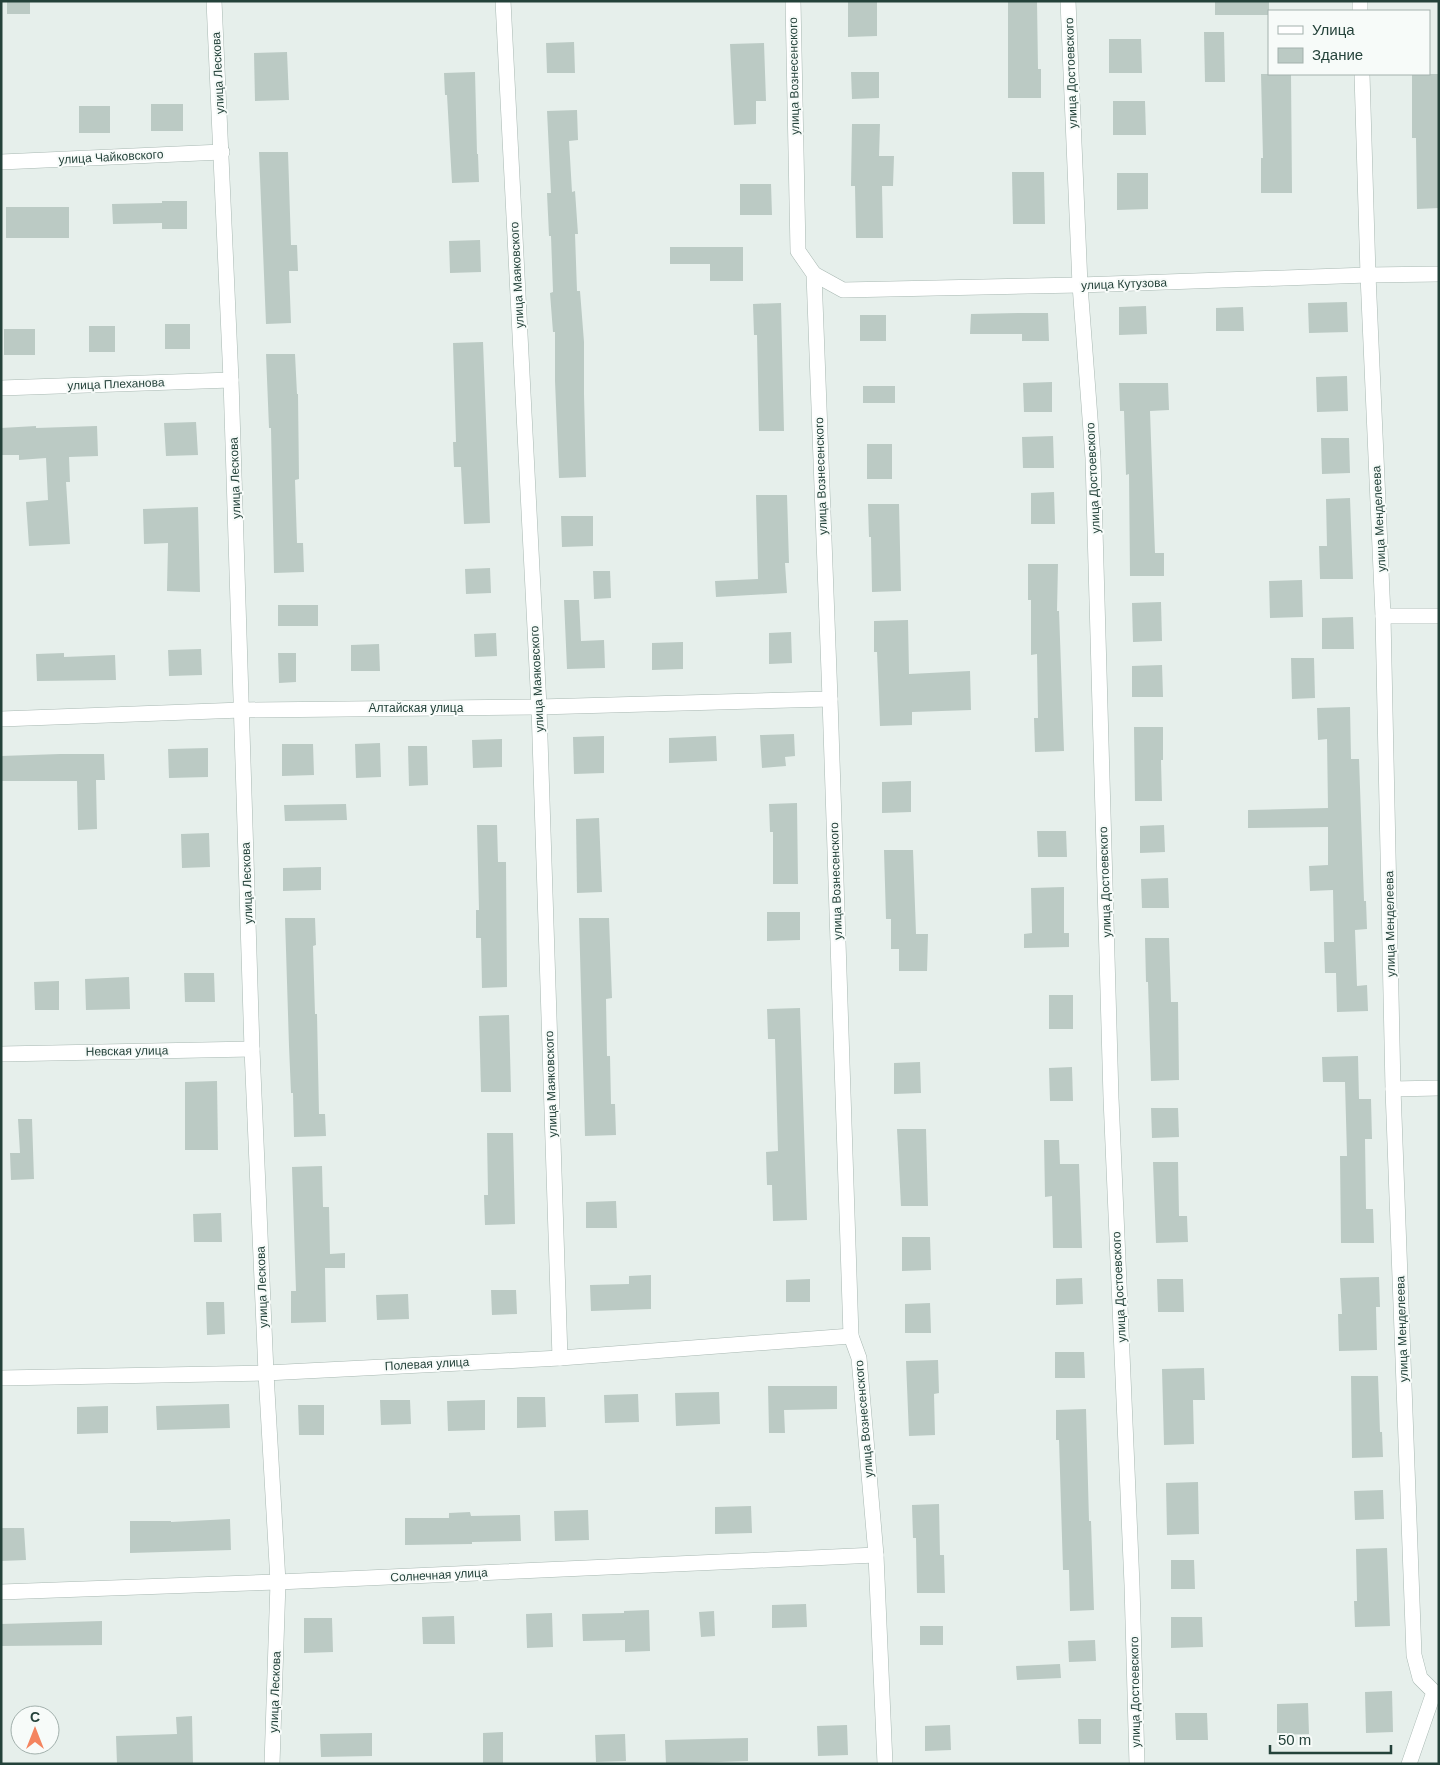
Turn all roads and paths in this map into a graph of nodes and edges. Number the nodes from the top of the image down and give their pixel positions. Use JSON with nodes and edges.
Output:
{"nodes":[{"id":1,"x":214,"y":1,"type":"edge"},
{"id":2,"x":503,"y":1,"type":"edge"},
{"id":3,"x":792,"y":1,"type":"edge"},
{"id":4,"x":1068,"y":1,"type":"edge"},
{"id":5,"x":1362,"y":75,"type":"edge"},
{"id":6,"x":222,"y":152,"type":"junction"},
{"id":7,"x":1,"y":162,"type":"edge"},
{"id":8,"x":814,"y":274,"type":"junction"},
{"id":9,"x":1439,"y":274,"type":"edge"},
{"id":10,"x":1368,"y":275,"type":"junction"},
{"id":11,"x":1080,"y":285,"type":"junction"},
{"id":12,"x":232,"y":380,"type":"junction"},
{"id":13,"x":1,"y":388,"type":"edge"},
{"id":14,"x":1383,"y":616,"type":"junction"},
{"id":15,"x":1439,"y":616,"type":"edge"},
{"id":16,"x":830,"y":699,"type":"junction"},
{"id":17,"x":539,"y":707,"type":"junction"},
{"id":18,"x":242,"y":710,"type":"junction"},
{"id":19,"x":1,"y":719,"type":"edge"},
{"id":20,"x":252,"y":1049,"type":"junction"},
{"id":21,"x":1,"y":1054,"type":"edge"},
{"id":22,"x":1439,"y":1088,"type":"edge"},
{"id":23,"x":1393,"y":1089,"type":"junction"},
{"id":24,"x":852,"y":1336,"type":"junction"},
{"id":25,"x":560,"y":1358,"type":"junction"},
{"id":26,"x":266,"y":1372,"type":"junction"},
{"id":27,"x":1,"y":1378,"type":"edge"},
{"id":28,"x":876,"y":1555,"type":"junction"},
{"id":29,"x":278,"y":1582,"type":"junction"},
{"id":30,"x":1,"y":1592,"type":"edge"},
{"id":31,"x":1436,"y":1693,"type":"edge"},
{"id":32,"x":272,"y":1764,"type":"edge"},
{"id":33,"x":885,"y":1764,"type":"edge"},
{"id":34,"x":1137,"y":1764,"type":"edge"},
{"id":35,"x":1409,"y":1764,"type":"edge"}],
"edges":[{"from":1,"to":6,"type":"street","name":"улица Лескова"},
{"from":2,"to":17,"type":"street","name":"улица Маяковского"},
{"from":3,"to":8,"type":"street","name":"улица Вознесенского"},
{"from":4,"to":11,"type":"street","name":"улица Достоевского"},
{"from":5,"to":10,"type":"street","name":"улица Менделеева"},
{"from":6,"to":7,"type":"street","name":"улица Чайковского"},
{"from":6,"to":12,"type":"street","name":"улица Лескова"},
{"from":8,"to":11,"type":"street","name":"улица Кутузова"},
{"from":8,"to":16,"type":"street","name":"улица Вознесенского"},
{"from":9,"to":10,"type":"street","name":"улица Кутузова"},
{"from":10,"to":11,"type":"street","name":"улица Кутузова"},
{"from":10,"to":14,"type":"street","name":"улица Менделеева"},
{"from":11,"to":34,"type":"street","name":"улица Достоевского"},
{"from":12,"to":13,"type":"street","name":"улица Плеханова"},
{"from":12,"to":18,"type":"street","name":"улица Лескова"},
{"from":14,"to":15,"type":"street"},
{"from":14,"to":23,"type":"street","name":"улица Менделеева"},
{"from":16,"to":17,"type":"street","name":"Алтайская улица"},
{"from":16,"to":24,"type":"street","name":"улица Вознесенского"},
{"from":17,"to":18,"type":"street","name":"Алтайская улица"},
{"from":17,"to":25,"type":"street","name":"улица Маяковского"},
{"from":18,"to":19,"type":"street","name":"Алтайская улица"},
{"from":18,"to":20,"type":"street","name":"улица Лескова"},
{"from":20,"to":21,"type":"street","name":"Невская улица"},
{"from":20,"to":26,"type":"street","name":"улица Лескова"},
{"from":22,"to":23,"type":"street"},
{"from":23,"to":31,"type":"street","name":"улица Менделеева"},
{"from":24,"to":25,"type":"street","name":"Полевая улица"},
{"from":24,"to":28,"type":"street","name":"улица Вознесенского"},
{"from":25,"to":26,"type":"street","name":"Полевая улица"},
{"from":26,"to":27,"type":"street","name":"Полевая улица"},
{"from":26,"to":29,"type":"street","name":"улица Лескова"},
{"from":28,"to":29,"type":"street","name":"Солнечная улица"},
{"from":28,"to":33,"type":"street","name":"улица Вознесенского"},
{"from":29,"to":30,"type":"street","name":"Солнечная улица"},
{"from":29,"to":32,"type":"street","name":"улица Лескова"},
{"from":31,"to":35,"type":"street","name":"улица Менделеева"}]}
